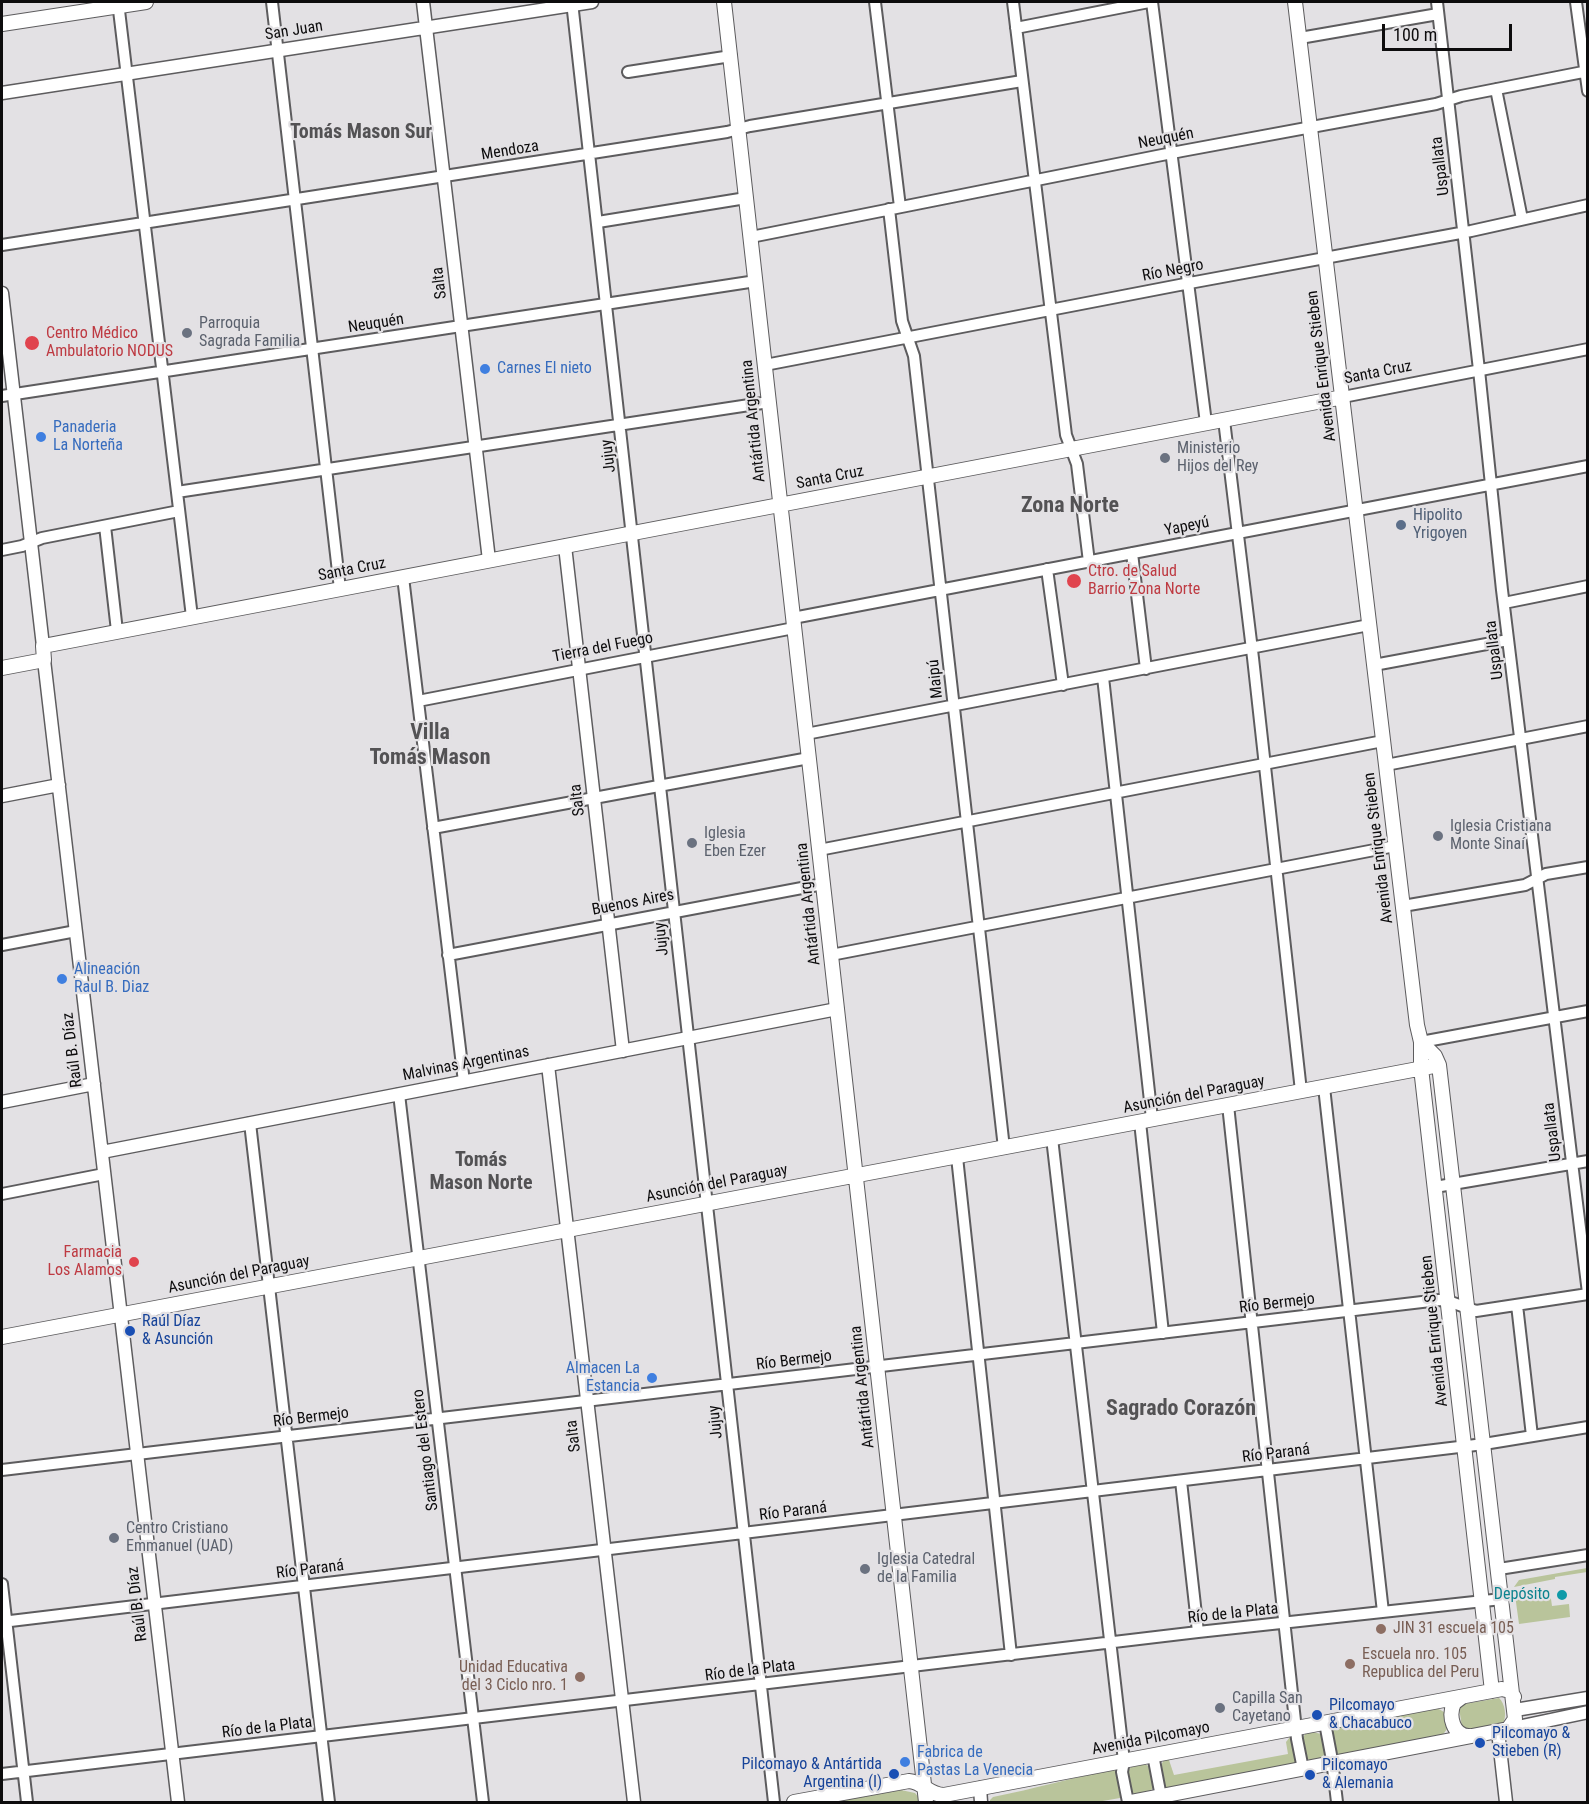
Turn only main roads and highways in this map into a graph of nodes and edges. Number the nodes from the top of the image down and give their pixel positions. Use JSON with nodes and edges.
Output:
{"nodes":[{"id":1,"x":146,"y":2,"type":"edge"},
{"id":2,"x":724,"y":2,"type":"edge"},
{"id":3,"x":1295,"y":2,"type":"edge"},
{"id":4,"x":119,"y":4,"type":"edge"},
{"id":5,"x":2,"y":24,"type":"edge"},
{"id":6,"x":1342,"y":397,"type":"junction"},
{"id":7,"x":780,"y":505,"type":"junction"},
{"id":8,"x":43,"y":646,"type":"joint"},
{"id":9,"x":2,"y":668,"type":"edge"},
{"id":10,"x":1421,"y":1042,"type":"junction"},
{"id":11,"x":1439,"y":1065,"type":"junction"},
{"id":12,"x":1421,"y":1068,"type":"junction"},
{"id":13,"x":856,"y":1175,"type":"junction"},
{"id":14,"x":2,"y":1337,"type":"edge"},
{"id":15,"x":1492,"y":1691,"type":"junction"},
{"id":16,"x":1462,"y":1697,"type":"junction"},
{"id":17,"x":1515,"y":1704,"type":"junction"},
{"id":18,"x":1470,"y":1736,"type":"junction"},
{"id":19,"x":925,"y":1788,"type":"junction"},
{"id":20,"x":1161,"y":1799,"type":"edge"},
{"id":21,"x":794,"y":1803,"type":"edge"},
{"id":22,"x":927,"y":1803,"type":"edge"},
{"id":23,"x":1129,"y":1803,"type":"edge"}],
"edges":[{"from":1,"to":4,"type":"main road"},
{"from":2,"to":7,"type":"main road","name":"Antártida Argentina"},
{"from":3,"to":6,"type":"main road","name":"Avenida Enrique Stieben"},
{"from":4,"to":5,"type":"main road"},
{"from":6,"to":7,"type":"main road","name":"Santa Cruz"},
{"from":6,"to":10,"type":"main road","name":"Avenida Enrique Stieben"},
{"from":7,"to":8,"type":"main road","name":"Santa Cruz"},
{"from":7,"to":13,"type":"main road","name":"Antártida Argentina"},
{"from":8,"to":9,"type":"main road","name":"Raúl B. Díaz"},
{"from":10,"to":11,"type":"main road"},
{"from":10,"to":12,"type":"main road","name":"Avenida Enrique Stieben"},
{"from":11,"to":12,"type":"main road","name":"Asunción del Paraguay"},
{"from":11,"to":17,"type":"main road","name":"Avenida Enrique Stieben"},
{"from":12,"to":13,"type":"main road","name":"Asunción del Paraguay"},
{"from":12,"to":15,"type":"main road","name":"Avenida Enrique Stieben"},
{"from":13,"to":14,"type":"main road","name":"Asunción del Paraguay"},
{"from":13,"to":19,"type":"main road","name":"Antártida Argentina"},
{"from":15,"to":16,"type":"main road","name":"Avenida Pilcomayo"},
{"from":15,"to":17,"type":"main road","name":"Avenida Pilcomayo"},
{"from":16,"to":18,"type":"main road"},
{"from":16,"to":19,"type":"main road","name":"Avenida Pilcomayo"},
{"from":17,"to":18,"type":"main road","name":"Avenida Enrique Stieben"},
{"from":18,"to":20,"type":"main road"},
{"from":19,"to":21,"type":"main road","name":"Avenida Pilcomayo"},
{"from":19,"to":22,"type":"main road","name":"Antártida Argentina"},
{"from":20,"to":23,"type":"main road"}]}
